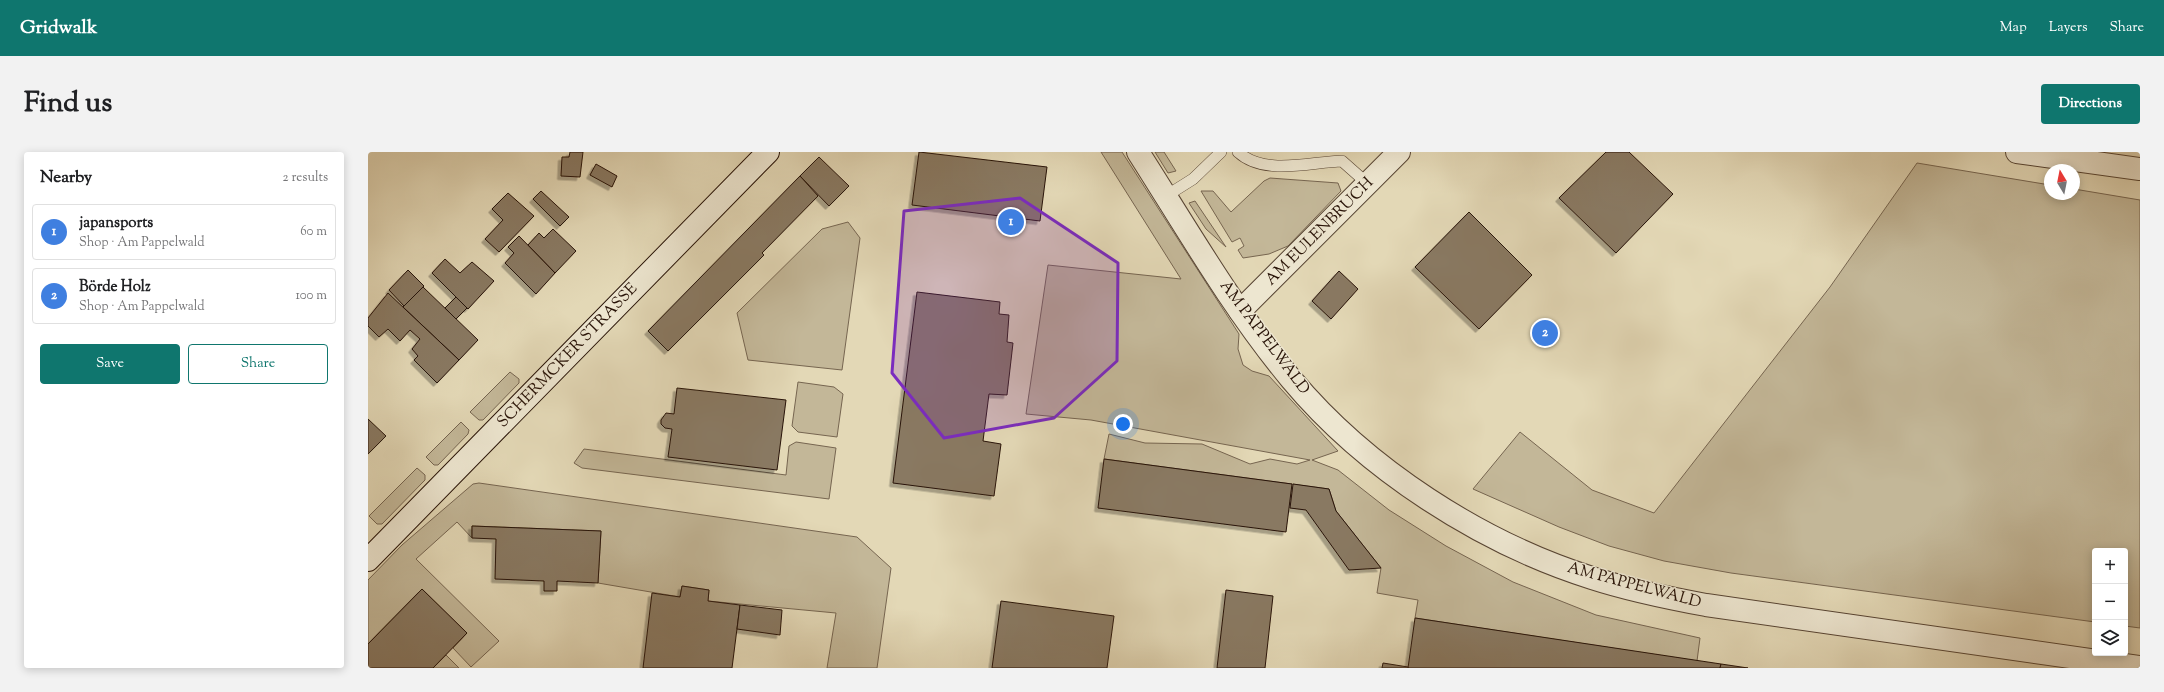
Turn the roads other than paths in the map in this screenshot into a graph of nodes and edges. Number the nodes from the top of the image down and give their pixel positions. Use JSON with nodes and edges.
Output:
{"nodes":[{"id":1,"x":768,"y":152,"type":"edge"},
{"id":2,"x":1138,"y":152,"type":"edge"},
{"id":3,"x":1222,"y":152,"type":"edge"},
{"id":4,"x":1238,"y":152,"type":"edge"},
{"id":5,"x":1399,"y":152,"type":"edge"},
{"id":6,"x":2017,"y":152,"type":"edge"},
{"id":7,"x":2140,"y":169,"type":"edge"},
{"id":8,"x":1368,"y":184,"type":"junction"},
{"id":9,"x":1166,"y":196,"type":"junction"},
{"id":10,"x":1240,"y":311,"type":"junction"},
{"id":11,"x":368,"y":560,"type":"edge"},
{"id":12,"x":2140,"y":667,"type":"edge"}],
"edges":[{"from":1,"to":11,"type":"street","name":"SCHERMCKER STRASSE"},
{"from":2,"to":9,"type":"street","name":"AM PAPPELWALD"},
{"from":3,"to":9,"type":"lane"},
{"from":4,"to":8,"type":"lane"},
{"from":5,"to":8,"type":"street","name":"AM EULENBRUCH"},
{"from":6,"to":7,"type":"street"},
{"from":8,"to":10,"type":"street","name":"AM EULENBRUCH"},
{"from":9,"to":10,"type":"street","name":"AM PAPPELWALD"},
{"from":10,"to":12,"type":"street","name":"AM PAPPELWALD"}]}
